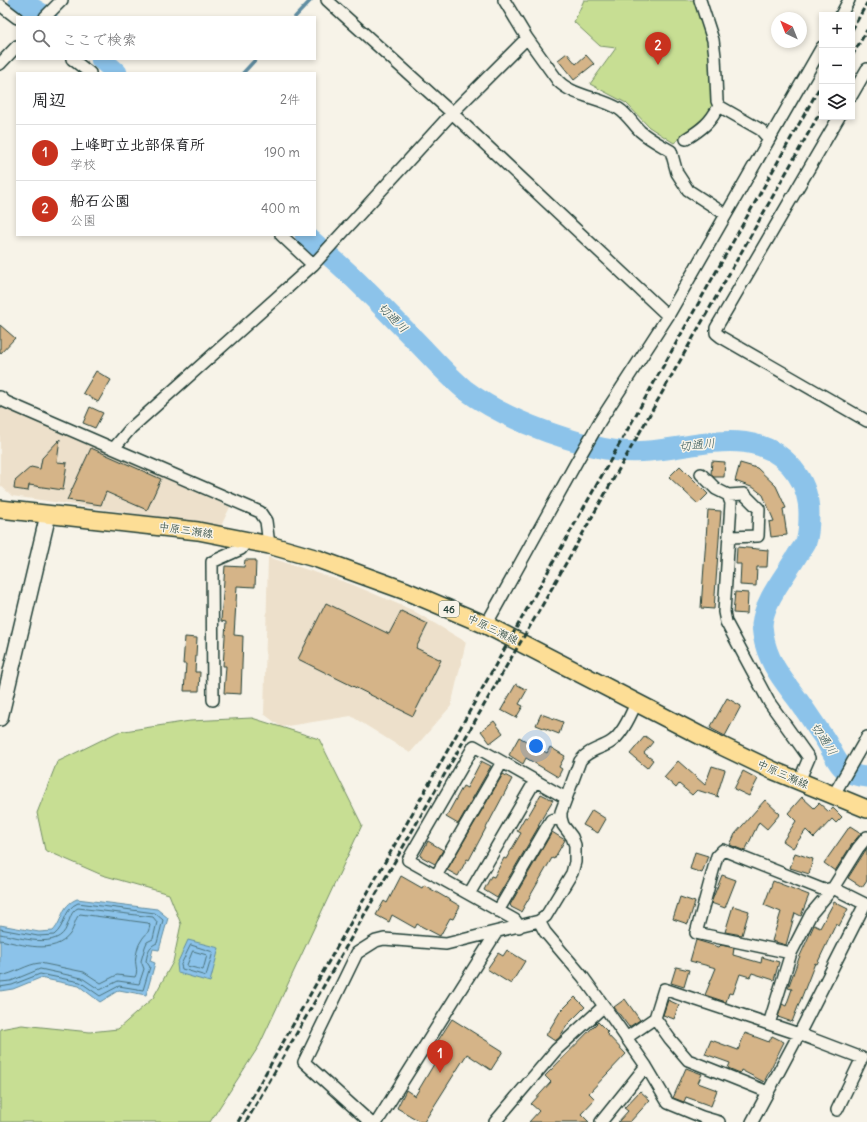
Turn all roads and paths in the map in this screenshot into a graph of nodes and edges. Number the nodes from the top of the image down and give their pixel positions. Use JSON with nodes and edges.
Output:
{"nodes":[{"id":1,"x":327,"y":0,"type":"edge"},
{"id":2,"x":504,"y":0,"type":"edge"},
{"id":3,"x":700,"y":0,"type":"edge"},
{"id":4,"x":849,"y":0,"type":"edge"},
{"id":5,"x":59,"y":3,"type":"edge"},
{"id":6,"x":0,"y":5,"type":"edge"},
{"id":7,"x":843,"y":12,"type":"edge"},
{"id":8,"x":46,"y":16,"type":"edge"},
{"id":9,"x":16,"y":17,"type":"edge"},
{"id":10,"x":527,"y":38,"type":"junction"},
{"id":11,"x":16,"y":47,"type":"edge"},
{"id":12,"x":821,"y":48,"type":"edge"},
{"id":13,"x":73,"y":60,"type":"edge"},
{"id":14,"x":0,"y":64,"type":"edge"},
{"id":15,"x":867,"y":69,"type":"edge"},
{"id":16,"x":89,"y":72,"type":"edge"},
{"id":17,"x":855,"y":90,"type":"edge"},
{"id":18,"x":719,"y":106,"type":"junction"},
{"id":19,"x":452,"y":113,"type":"junction"},
{"id":20,"x":837,"y":120,"type":"edge"},
{"id":21,"x":686,"y":139,"type":"dead end"},
{"id":22,"x":769,"y":139,"type":"junction"},
{"id":23,"x":726,"y":214,"type":"junction"},
{"id":24,"x":282,"y":236,"type":"edge"},
{"id":25,"x":313,"y":265,"type":"junction"},
{"id":26,"x":668,"y":316,"type":"junction"},
{"id":27,"x":0,"y":397,"type":"edge"},
{"id":28,"x":867,"y":422,"type":"edge"},
{"id":29,"x":114,"y":448,"type":"junction"},
{"id":30,"x":701,"y":474,"type":"dead end"},
{"id":31,"x":728,"y":495,"type":"junction"},
{"id":32,"x":0,"y":509,"type":"edge"},
{"id":33,"x":48,"y":515,"type":"junction"},
{"id":34,"x":730,"y":537,"type":"junction"},
{"id":35,"x":247,"y":541,"type":"junction"},
{"id":36,"x":269,"y":545,"type":"junction"},
{"id":37,"x":486,"y":625,"type":"junction"},
{"id":38,"x":213,"y":700,"type":"dead end"},
{"id":39,"x":636,"y":703,"type":"junction"},
{"id":40,"x":0,"y":718,"type":"edge"},
{"id":41,"x":867,"y":737,"type":"edge"},
{"id":42,"x":863,"y":751,"type":"edge"},
{"id":43,"x":502,"y":762,"type":"junction"},
{"id":44,"x":535,"y":780,"type":"junction"},
{"id":45,"x":799,"y":781,"type":"junction"},
{"id":46,"x":833,"y":796,"type":"junction"},
{"id":47,"x":566,"y":798,"type":"junction"},
{"id":48,"x":867,"y":809,"type":"edge"},
{"id":49,"x":561,"y":818,"type":"junction"},
{"id":50,"x":867,"y":837,"type":"edge"},
{"id":51,"x":436,"y":876,"type":"junction"},
{"id":52,"x":833,"y":888,"type":"junction"},
{"id":53,"x":469,"y":894,"type":"junction"},
{"id":54,"x":866,"y":905,"type":"edge"},
{"id":55,"x":498,"y":911,"type":"junction"},
{"id":56,"x":539,"y":921,"type":"junction"},
{"id":57,"x":519,"y":927,"type":"junction"},
{"id":58,"x":496,"y":933,"type":"junction"},
{"id":59,"x":791,"y":953,"type":"junction"},
{"id":60,"x":604,"y":1006,"type":"junction"},
{"id":61,"x":655,"y":1018,"type":"junction"},
{"id":62,"x":769,"y":1024,"type":"junction"},
{"id":63,"x":799,"y":1034,"type":"junction"},
{"id":64,"x":626,"y":1038,"type":"junction"},
{"id":65,"x":646,"y":1066,"type":"junction"},
{"id":66,"x":768,"y":1092,"type":"junction"},
{"id":67,"x":837,"y":1110,"type":"dead end"},
{"id":68,"x":700,"y":1120,"type":"edge"},
{"id":69,"x":370,"y":1122,"type":"edge"},
{"id":70,"x":377,"y":1122,"type":"edge"},
{"id":71,"x":495,"y":1122,"type":"edge"},
{"id":72,"x":601,"y":1122,"type":"edge"},
{"id":73,"x":719,"y":1122,"type":"edge"},
{"id":74,"x":752,"y":1122,"type":"edge"}],
"edges":[{"from":1,"to":19,"type":"street"},
{"from":2,"to":10,"type":"street"},
{"from":3,"to":18,"type":"street"},
{"from":4,"to":7,"type":"street"},
{"from":5,"to":8,"type":"street"},
{"from":6,"to":9,"type":"street"},
{"from":10,"to":19,"type":"street"},
{"from":10,"to":23,"type":"street"},
{"from":11,"to":14,"type":"street"},
{"from":12,"to":22,"type":"street"},
{"from":13,"to":16,"type":"street"},
{"from":15,"to":17,"type":"street"},
{"from":18,"to":21,"type":"street"},
{"from":18,"to":22,"type":"street"},
{"from":19,"to":25,"type":"street"},
{"from":19,"to":26,"type":"street"},
{"from":20,"to":28,"type":"street"},
{"from":22,"to":23,"type":"street"},
{"from":23,"to":26,"type":"street"},
{"from":24,"to":25,"type":"street"},
{"from":25,"to":29,"type":"street"},
{"from":26,"to":37,"type":"street"},
{"from":27,"to":29,"type":"street"},
{"from":29,"to":36,"type":"street"},
{"from":30,"to":31,"type":"street"},
{"from":31,"to":34,"type":"street"},
{"from":31,"to":34,"type":"street"},
{"from":32,"to":33,"type":"main road","name":"中原三瀬線","number":"46"},
{"from":33,"to":35,"type":"main road","name":"中原三瀬線","number":"46"},
{"from":33,"to":40,"type":"street"},
{"from":34,"to":45,"type":"street"},
{"from":35,"to":36,"type":"main road","name":"中原三瀬線","number":"46"},
{"from":35,"to":38,"type":"street"},
{"from":36,"to":37,"type":"main road","name":"中原三瀬線","number":"46"},
{"from":37,"to":39,"type":"main road","name":"中原三瀬線","number":"46"},
{"from":39,"to":45,"type":"main road","name":"中原三瀬線","number":"46"},
{"from":39,"to":47,"type":"street"},
{"from":41,"to":42,"type":"street"},
{"from":42,"to":46,"type":"street"},
{"from":43,"to":44,"type":"street"},
{"from":43,"to":51,"type":"street"},
{"from":43,"to":51,"type":"street"},
{"from":44,"to":47,"type":"street"},
{"from":44,"to":53,"type":"street"},
{"from":45,"to":46,"type":"main road","name":"中原三瀬線","number":"46"},
{"from":46,"to":48,"type":"main road","name":"中原三瀬線","number":"46"},
{"from":47,"to":49,"type":"street"},
{"from":49,"to":55,"type":"street"},
{"from":49,"to":56,"type":"street"},
{"from":50,"to":52,"type":"street"},
{"from":51,"to":53,"type":"street"},
{"from":52,"to":54,"type":"street"},
{"from":52,"to":59,"type":"street"},
{"from":52,"to":59,"type":"street"},
{"from":53,"to":55,"type":"street"},
{"from":54,"to":63,"type":"street"},
{"from":55,"to":57,"type":"street"},
{"from":56,"to":57,"type":"street"},
{"from":56,"to":60,"type":"street"},
{"from":57,"to":58,"type":"street"},
{"from":58,"to":69,"type":"street"},
{"from":58,"to":70,"type":"street"},
{"from":59,"to":62,"type":"street"},
{"from":60,"to":64,"type":"street"},
{"from":60,"to":71,"type":"street"},
{"from":61,"to":62,"type":"street"},
{"from":61,"to":64,"type":"street"},
{"from":61,"to":66,"type":"street"},
{"from":62,"to":63,"type":"street"},
{"from":63,"to":66,"type":"street"},
{"from":63,"to":67,"type":"street"},
{"from":64,"to":65,"type":"street"},
{"from":65,"to":68,"type":"street"},
{"from":65,"to":72,"type":"street"},
{"from":66,"to":74,"type":"street"},
{"from":68,"to":73,"type":"street"}]}
